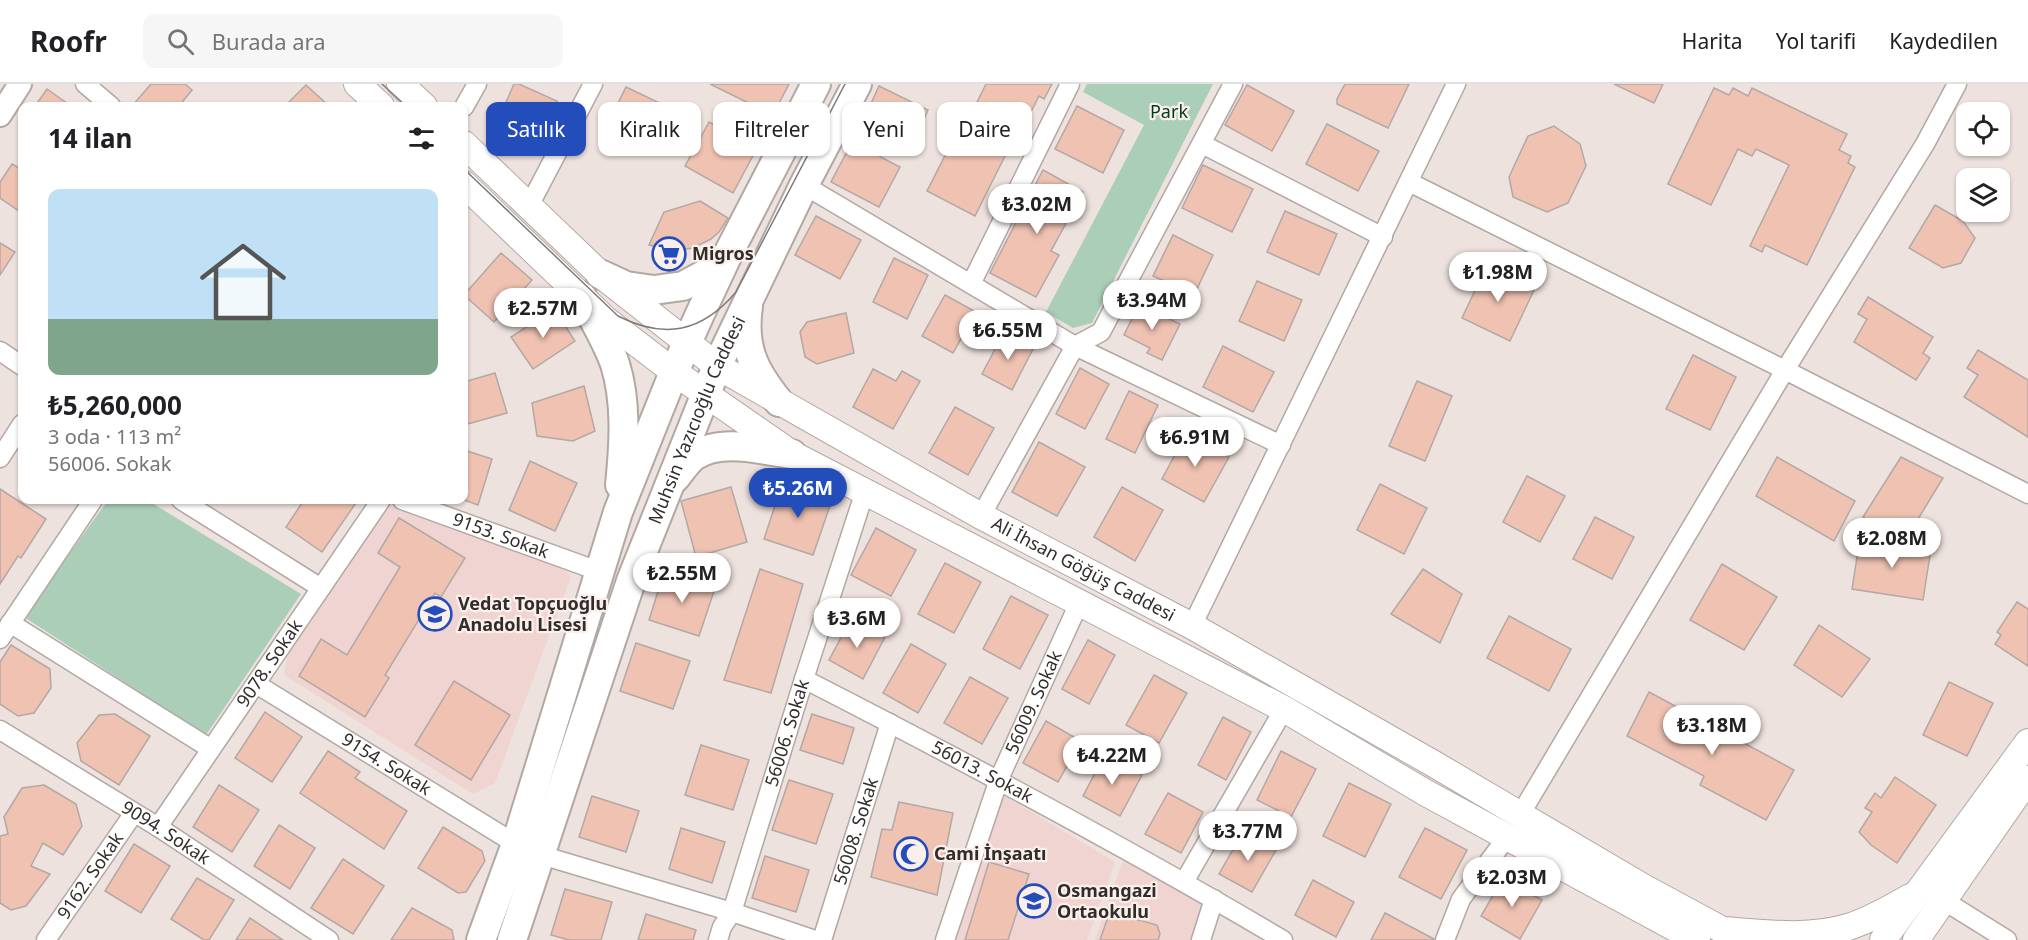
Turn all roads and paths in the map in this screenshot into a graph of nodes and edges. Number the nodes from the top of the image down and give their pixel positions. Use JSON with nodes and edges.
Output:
{"nodes":[{"id":1,"x":5,"y":84,"type":"edge"},
{"id":2,"x":20,"y":84,"type":"edge"},
{"id":3,"x":85,"y":84,"type":"edge"},
{"id":4,"x":357,"y":84,"type":"edge"},
{"id":5,"x":400,"y":84,"type":"edge"},
{"id":6,"x":477,"y":84,"type":"edge"},
{"id":7,"x":593,"y":84,"type":"edge"},
{"id":8,"x":816,"y":84,"type":"edge"},
{"id":9,"x":857,"y":84,"type":"edge"},
{"id":10,"x":1070,"y":84,"type":"edge"},
{"id":11,"x":1233,"y":84,"type":"edge"},
{"id":12,"x":1456,"y":84,"type":"edge"},
{"id":13,"x":1957,"y":84,"type":"edge"},
{"id":14,"x":0,"y":93,"type":"edge"},
{"id":15,"x":106,"y":102,"type":"edge"},
{"id":16,"x":377,"y":102,"type":"edge"},
{"id":17,"x":420,"y":102,"type":"edge"},
{"id":18,"x":467,"y":102,"type":"edge"},
{"id":19,"x":0,"y":115,"type":"edge"},
{"id":20,"x":1202,"y":144,"type":"junction"},
{"id":21,"x":468,"y":148,"type":"edge"},
{"id":22,"x":1410,"y":182,"type":"junction"},
{"id":23,"x":804,"y":185,"type":"junction"},
{"id":24,"x":468,"y":188,"type":"edge"},
{"id":25,"x":529,"y":206,"type":"junction"},
{"id":26,"x":1383,"y":237,"type":"junction"},
{"id":27,"x":729,"y":252,"type":"junction"},
{"id":28,"x":600,"y":273,"type":"junction"},
{"id":29,"x":971,"y":284,"type":"junction"},
{"id":30,"x":750,"y":294,"type":"junction"},
{"id":31,"x":582,"y":297,"type":"junction"},
{"id":32,"x":687,"y":344,"type":"junction"},
{"id":33,"x":1075,"y":346,"type":"junction"},
{"id":34,"x":0,"y":351,"type":"edge"},
{"id":35,"x":18,"y":363,"type":"edge"},
{"id":36,"x":717,"y":366,"type":"junction"},
{"id":37,"x":1785,"y":370,"type":"junction"},
{"id":38,"x":674,"y":372,"type":"junction"},
{"id":39,"x":706,"y":394,"type":"junction"},
{"id":40,"x":779,"y":402,"type":"junction"},
{"id":41,"x":18,"y":430,"type":"edge"},
{"id":42,"x":1281,"y":445,"type":"junction"},
{"id":43,"x":792,"y":454,"type":"junction"},
{"id":44,"x":0,"y":458,"type":"edge"},
{"id":45,"x":670,"y":484,"type":"junction"},
{"id":46,"x":865,"y":491,"type":"junction"},
{"id":47,"x":2028,"y":494,"type":"edge"},
{"id":48,"x":90,"y":504,"type":"edge"},
{"id":49,"x":187,"y":504,"type":"edge"},
{"id":50,"x":378,"y":504,"type":"edge"},
{"id":51,"x":413,"y":504,"type":"edge"},
{"id":52,"x":618,"y":512,"type":"junction"},
{"id":53,"x":981,"y":516,"type":"junction"},
{"id":54,"x":601,"y":572,"type":"junction"},
{"id":55,"x":321,"y":588,"type":"junction"},
{"id":56,"x":1079,"y":603,"type":"junction"},
{"id":57,"x":10,"y":623,"type":"junction"},
{"id":58,"x":1192,"y":626,"type":"junction"},
{"id":59,"x":0,"y":639,"type":"edge"},
{"id":60,"x":804,"y":679,"type":"junction"},
{"id":61,"x":255,"y":684,"type":"junction"},
{"id":62,"x":1284,"y":710,"type":"junction"},
{"id":63,"x":890,"y":723,"type":"junction"},
{"id":64,"x":0,"y":730,"type":"edge"},
{"id":65,"x":2028,"y":742,"type":"edge"},
{"id":66,"x":211,"y":749,"type":"junction"},
{"id":67,"x":999,"y":779,"type":"junction"},
{"id":68,"x":2028,"y":779,"type":"edge"},
{"id":69,"x":134,"y":813,"type":"junction"},
{"id":70,"x":1520,"y":815,"type":"junction"},
{"id":71,"x":158,"y":826,"type":"junction"},
{"id":72,"x":1507,"y":837,"type":"junction"},
{"id":73,"x":529,"y":850,"type":"junction"},
{"id":74,"x":1184,"y":882,"type":"junction"},
{"id":75,"x":1919,"y":892,"type":"junction"},
{"id":76,"x":1214,"y":899,"type":"junction"},
{"id":77,"x":1943,"y":900,"type":"junction"},
{"id":78,"x":732,"y":912,"type":"junction"},
{"id":79,"x":1731,"y":935,"type":"edge"},
{"id":80,"x":46,"y":940,"type":"edge"},
{"id":81,"x":329,"y":940,"type":"edge"},
{"id":82,"x":481,"y":940,"type":"edge"},
{"id":83,"x":512,"y":940,"type":"edge"},
{"id":84,"x":718,"y":940,"type":"edge"},
{"id":85,"x":815,"y":940,"type":"edge"},
{"id":86,"x":822,"y":940,"type":"edge"},
{"id":87,"x":945,"y":940,"type":"edge"},
{"id":88,"x":1201,"y":940,"type":"edge"},
{"id":89,"x":1283,"y":940,"type":"edge"},
{"id":90,"x":1445,"y":940,"type":"edge"},
{"id":91,"x":1697,"y":940,"type":"edge"},
{"id":92,"x":1883,"y":940,"type":"edge"},
{"id":93,"x":1916,"y":940,"type":"edge"},
{"id":94,"x":2007,"y":940,"type":"edge"}],
"edges":[{"from":1,"to":14,"type":"street"},
{"from":2,"to":19,"type":"street"},
{"from":3,"to":15,"type":"street"},
{"from":4,"to":16,"type":"main road"},
{"from":5,"to":17,"type":"main road"},
{"from":6,"to":18,"type":"street"},
{"from":7,"to":25,"type":"street"},
{"from":8,"to":27,"type":"main road","name":"Muhsin Yazıcıoğlu Caddesi"},
{"from":9,"to":23,"type":"main road","name":"Muhsin Yazıcıoğlu Caddesi"},
{"from":10,"to":29,"type":"street"},
{"from":11,"to":20,"type":"street"},
{"from":12,"to":22,"type":"street"},
{"from":13,"to":37,"type":"street"},
{"from":20,"to":26,"type":"street"},
{"from":20,"to":33,"type":"street"},
{"from":21,"to":25,"type":"main road","name":"Ali İhsan Göğüş Caddesi"},
{"from":22,"to":26,"type":"street"},
{"from":22,"to":37,"type":"street"},
{"from":23,"to":29,"type":"street"},
{"from":23,"to":30,"type":"main road","name":"Muhsin Yazıcıoğlu Caddesi"},
{"from":24,"to":31,"type":"main road","name":"Ali İhsan Göğüş Caddesi"},
{"from":25,"to":28,"type":"main road","name":"Ali İhsan Göğüş Caddesi"},
{"from":26,"to":42,"type":"street"},
{"from":27,"to":28,"type":"main road"},
{"from":27,"to":32,"type":"main road","name":"Muhsin Yazıcıoğlu Caddesi"},
{"from":28,"to":32,"type":"main road","name":"Ali İhsan Göğüş Caddesi"},
{"from":29,"to":33,"type":"street"},
{"from":30,"to":36,"type":"main road","name":"Muhsin Yazıcıoğlu Caddesi"},
{"from":30,"to":40,"type":"main road"},
{"from":31,"to":38,"type":"main road","name":"Ali İhsan Göğüş Caddesi"},
{"from":31,"to":52,"type":"main road"},
{"from":32,"to":36,"type":"main road","name":"Ali İhsan Göğüş Caddesi"},
{"from":32,"to":38,"type":"main road","name":"Muhsin Yazıcıoğlu Caddesi"},
{"from":33,"to":42,"type":"street"},
{"from":33,"to":53,"type":"street"},
{"from":34,"to":35,"type":"street"},
{"from":36,"to":39,"type":"main road","name":"Muhsin Yazıcıoğlu Caddesi"},
{"from":36,"to":40,"type":"main road","name":"Ali İhsan Göğüş Caddesi"},
{"from":37,"to":47,"type":"street"},
{"from":37,"to":70,"type":"street"},
{"from":38,"to":39,"type":"main road","name":"Ali İhsan Göğüş Caddesi"},
{"from":38,"to":52,"type":"main road","name":"Muhsin Yazıcıoğlu Caddesi"},
{"from":39,"to":43,"type":"main road","name":"Ali İhsan Göğüş Caddesi"},
{"from":39,"to":45,"type":"main road","name":"Muhsin Yazıcıoğlu Caddesi"},
{"from":40,"to":53,"type":"main road","name":"Ali İhsan Göğüş Caddesi"},
{"from":41,"to":44,"type":"street"},
{"from":42,"to":58,"type":"street"},
{"from":43,"to":45,"type":"main road"},
{"from":43,"to":46,"type":"main road","name":"Ali İhsan Göğüş Caddesi"},
{"from":45,"to":73,"type":"main road","name":"Muhsin Yazıcıoğlu Caddesi"},
{"from":46,"to":56,"type":"main road","name":"Ali İhsan Göğüş Caddesi"},
{"from":46,"to":60,"type":"street","name":"56006. Sokak"},
{"from":48,"to":57,"type":"street"},
{"from":49,"to":55,"type":"street"},
{"from":50,"to":55,"type":"street","name":"9078. Sokak"},
{"from":51,"to":54,"type":"street","name":"9153. Sokak"},
{"from":52,"to":54,"type":"main road","name":"Muhsin Yazıcıoğlu Caddesi"},
{"from":53,"to":58,"type":"main road","name":"Ali İhsan Göğüş Caddesi"},
{"from":54,"to":73,"type":"main road","name":"Muhsin Yazıcıoğlu Caddesi"},
{"from":55,"to":61,"type":"street","name":"9078. Sokak"},
{"from":56,"to":62,"type":"main road","name":"Ali İhsan Göğüş Caddesi"},
{"from":56,"to":67,"type":"street","name":"56009. Sokak"},
{"from":57,"to":59,"type":"street"},
{"from":57,"to":66,"type":"street"},
{"from":58,"to":70,"type":"main road","name":"Ali İhsan Göğüş Caddesi"},
{"from":60,"to":63,"type":"street","name":"56013. Sokak"},
{"from":60,"to":78,"type":"street","name":"56006. Sokak"},
{"from":61,"to":66,"type":"street","name":"9078. Sokak"},
{"from":61,"to":73,"type":"street","name":"9154. Sokak"},
{"from":62,"to":72,"type":"main road","name":"Ali İhsan Göğüş Caddesi"},
{"from":62,"to":74,"type":"street"},
{"from":63,"to":67,"type":"street","name":"56013. Sokak"},
{"from":63,"to":86,"type":"street","name":"56008. Sokak"},
{"from":64,"to":69,"type":"street","name":"9094. Sokak"},
{"from":65,"to":75,"type":"main road"},
{"from":66,"to":71,"type":"street","name":"9078. Sokak"},
{"from":67,"to":74,"type":"street","name":"56013. Sokak"},
{"from":67,"to":87,"type":"street","name":"56009. Sokak"},
{"from":68,"to":77,"type":"main road"},
{"from":69,"to":71,"type":"street","name":"9094. Sokak"},
{"from":69,"to":80,"type":"street","name":"9162. Sokak"},
{"from":70,"to":79,"type":"main road","name":"Ali İhsan Göğüş Caddesi"},
{"from":71,"to":81,"type":"street","name":"9094. Sokak"},
{"from":72,"to":90,"type":"street"},
{"from":72,"to":91,"type":"main road","name":"Ali İhsan Göğüş Caddesi"},
{"from":73,"to":78,"type":"street","name":"9154. Sokak"},
{"from":73,"to":82,"type":"main road","name":"Muhsin Yazıcıoğlu Caddesi"},
{"from":73,"to":83,"type":"main road","name":"Muhsin Yazıcıoğlu Caddesi"},
{"from":74,"to":76,"type":"street","name":"56013. Sokak"},
{"from":75,"to":79,"type":"main road"},
{"from":75,"to":92,"type":"main road"},
{"from":76,"to":88,"type":"street"},
{"from":76,"to":89,"type":"street","name":"56013. Sokak"},
{"from":77,"to":93,"type":"main road"},
{"from":77,"to":94,"type":"street"},
{"from":78,"to":84,"type":"street","name":"56006. Sokak"},
{"from":78,"to":85,"type":"street","name":"9154. Sokak"}]}
